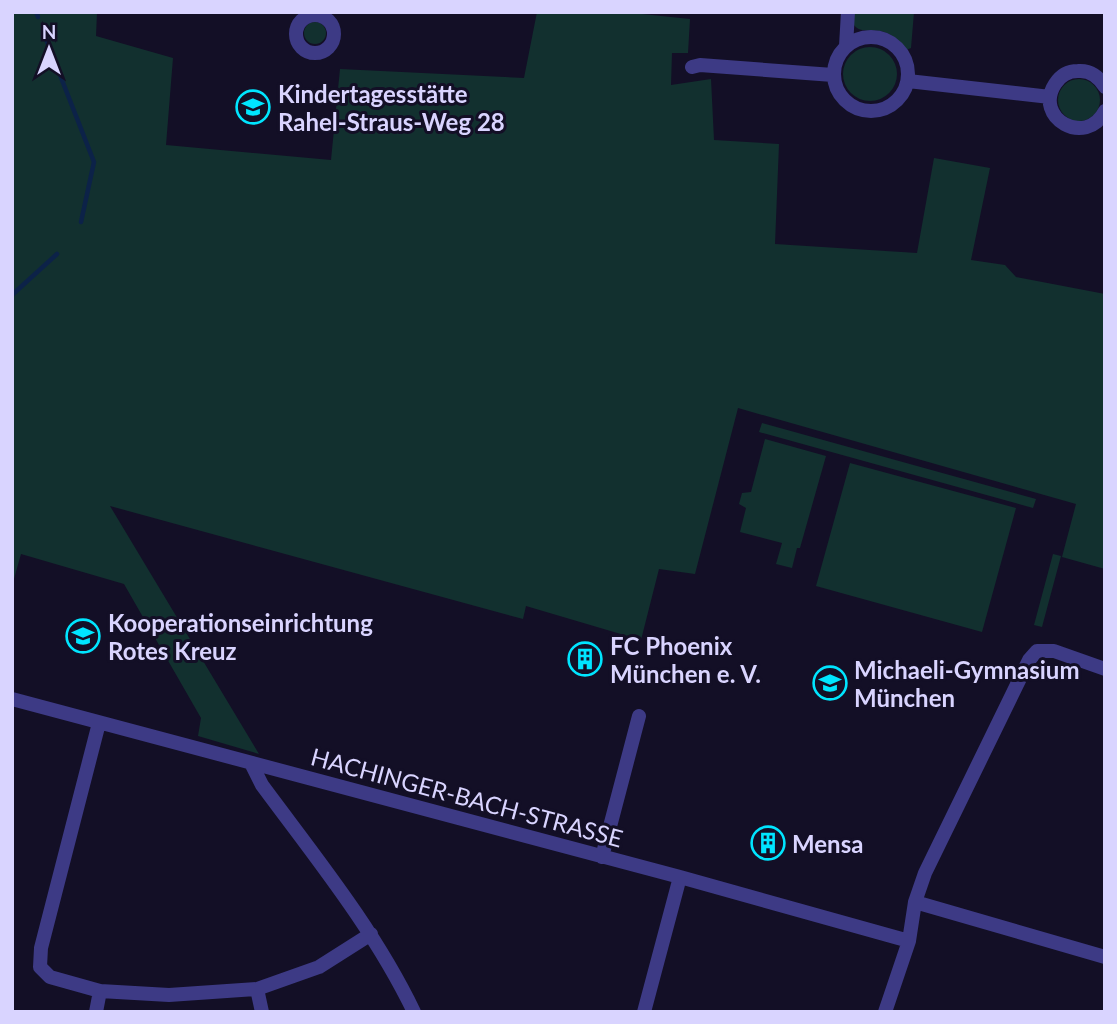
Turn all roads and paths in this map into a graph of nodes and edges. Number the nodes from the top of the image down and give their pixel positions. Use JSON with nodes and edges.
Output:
{"nodes":[{"id":1,"x":848,"y":12,"type":"edge"},
{"id":2,"x":846,"y":46,"type":"junction"},
{"id":3,"x":692,"y":67,"type":"dead end"},
{"id":4,"x":833,"y":75,"type":"junction"},
{"id":5,"x":908,"y":82,"type":"junction"},
{"id":6,"x":1105,"y":88,"type":"edge"},
{"id":7,"x":1050,"y":97,"type":"junction"},
{"id":8,"x":1105,"y":111,"type":"edge"},
{"id":9,"x":1105,"y":669,"type":"edge"},
{"id":10,"x":12,"y":699,"type":"edge"},
{"id":11,"x":639,"y":716,"type":"dead end"},
{"id":12,"x":99,"y":723,"type":"junction"},
{"id":13,"x":251,"y":763,"type":"junction"},
{"id":14,"x":602,"y":857,"type":"junction"},
{"id":15,"x":680,"y":877,"type":"junction"},
{"id":16,"x":915,"y":902,"type":"junction"},
{"id":17,"x":371,"y":934,"type":"junction"},
{"id":18,"x":909,"y":941,"type":"junction"},
{"id":19,"x":1105,"y":957,"type":"edge"},
{"id":20,"x":257,"y":989,"type":"junction"},
{"id":21,"x":100,"y":991,"type":"junction"},
{"id":22,"x":96,"y":1012,"type":"edge"},
{"id":23,"x":262,"y":1012,"type":"edge"},
{"id":24,"x":414,"y":1012,"type":"edge"},
{"id":25,"x":644,"y":1012,"type":"edge"},
{"id":26,"x":885,"y":1012,"type":"edge"}],
"edges":[{"from":1,"to":2,"type":"street"},
{"from":2,"to":4,"type":"street"},
{"from":2,"to":5,"type":"street"},
{"from":3,"to":4,"type":"street"},
{"from":4,"to":5,"type":"street"},
{"from":5,"to":7,"type":"street"},
{"from":6,"to":7,"type":"street"},
{"from":7,"to":8,"type":"street"},
{"from":9,"to":16,"type":"street"},
{"from":10,"to":12,"type":"street","name":"HACHINGER-BACH-STRASSE"},
{"from":11,"to":14,"type":"street"},
{"from":12,"to":13,"type":"street","name":"HACHINGER-BACH-STRASSE"},
{"from":12,"to":21,"type":"street"},
{"from":13,"to":14,"type":"street","name":"HACHINGER-BACH-STRASSE"},
{"from":13,"to":17,"type":"street"},
{"from":14,"to":15,"type":"street","name":"HACHINGER-BACH-STRASSE"},
{"from":15,"to":18,"type":"street","name":"HACHINGER-BACH-STRASSE"},
{"from":15,"to":25,"type":"street"},
{"from":16,"to":18,"type":"street"},
{"from":16,"to":19,"type":"street"},
{"from":17,"to":20,"type":"street"},
{"from":17,"to":24,"type":"street"},
{"from":18,"to":26,"type":"street"},
{"from":20,"to":21,"type":"street"},
{"from":20,"to":23,"type":"street"},
{"from":21,"to":22,"type":"street"}]}
